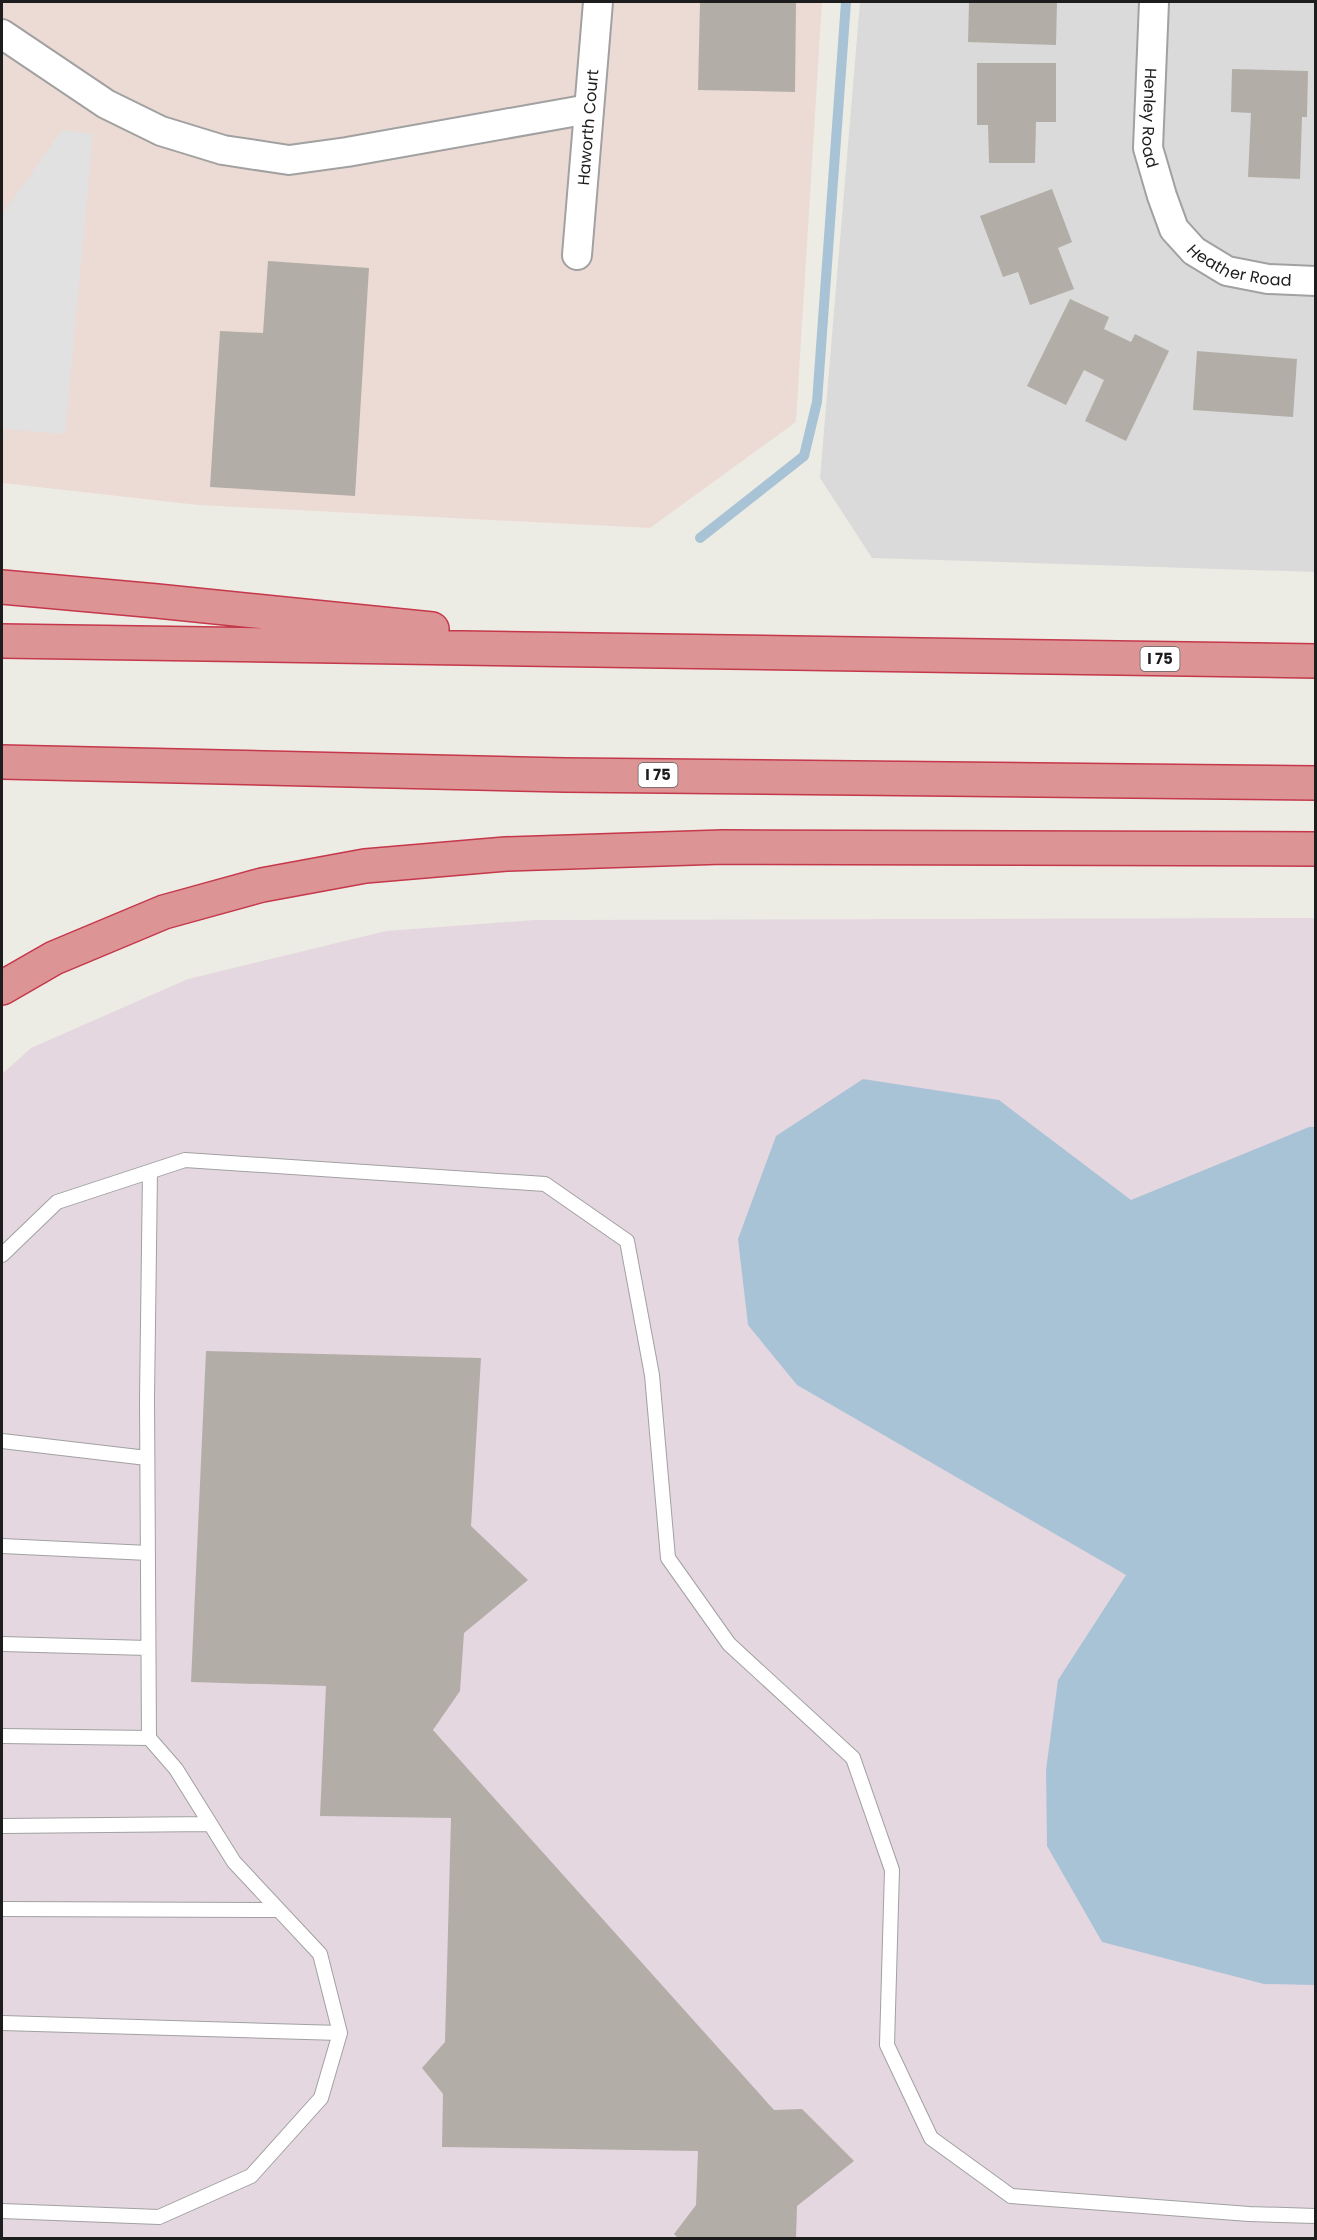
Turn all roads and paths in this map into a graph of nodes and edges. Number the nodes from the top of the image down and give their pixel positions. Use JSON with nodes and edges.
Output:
{"nodes":[{"id":1,"x":598,"y":2,"type":"edge"},
{"id":2,"x":1154,"y":2,"type":"edge"},
{"id":3,"x":2,"y":34,"type":"edge"},
{"id":4,"x":589,"y":109,"type":"junction"},
{"id":5,"x":1174,"y":229,"type":"joint"},
{"id":6,"x":577,"y":255,"type":"dead end"},
{"id":7,"x":1316,"y":281,"type":"edge"},
{"id":8,"x":2,"y":587,"type":"edge"},
{"id":9,"x":2,"y":641,"type":"edge"},
{"id":10,"x":651,"y":652,"type":"junction"},
{"id":11,"x":1316,"y":661,"type":"edge"},
{"id":12,"x":2,"y":762,"type":"edge"},
{"id":13,"x":1316,"y":783,"type":"edge"},
{"id":14,"x":1316,"y":849,"type":"edge"},
{"id":15,"x":2,"y":988,"type":"edge"},
{"id":16,"x":150,"y":1172,"type":"junction"},
{"id":17,"x":2,"y":1255,"type":"edge"},
{"id":18,"x":2,"y":1441,"type":"edge"},
{"id":19,"x":147,"y":1458,"type":"junction"},
{"id":20,"x":2,"y":1546,"type":"edge"},
{"id":21,"x":148,"y":1553,"type":"junction"},
{"id":22,"x":2,"y":1644,"type":"edge"},
{"id":23,"x":148,"y":1648,"type":"junction"},
{"id":24,"x":2,"y":1736,"type":"edge"},
{"id":25,"x":149,"y":1738,"type":"junction"},
{"id":26,"x":210,"y":1824,"type":"junction"},
{"id":27,"x":2,"y":1826,"type":"edge"},
{"id":28,"x":2,"y":1910,"type":"edge"},
{"id":29,"x":278,"y":1910,"type":"junction"},
{"id":30,"x":2,"y":2022,"type":"edge"},
{"id":31,"x":340,"y":2033,"type":"junction"},
{"id":32,"x":2,"y":2211,"type":"edge"},
{"id":33,"x":1316,"y":2216,"type":"edge"}],
"edges":[{"from":1,"to":4,"type":"street","name":"Haworth Court"},
{"from":2,"to":5,"type":"street","name":"Henley Road"},
{"from":3,"to":4,"type":"street"},
{"from":4,"to":6,"type":"street","name":"Haworth Court"},
{"from":5,"to":7,"type":"street","name":"Heather Road"},
{"from":8,"to":10,"type":"highway"},
{"from":9,"to":10,"type":"highway","number":"I 75"},
{"from":10,"to":11,"type":"highway","number":"I 75"},
{"from":12,"to":13,"type":"highway","number":"I 75"},
{"from":14,"to":15,"type":"highway"},
{"from":16,"to":17,"type":"lane"},
{"from":16,"to":19,"type":"lane"},
{"from":16,"to":33,"type":"lane"},
{"from":18,"to":19,"type":"lane"},
{"from":19,"to":21,"type":"lane"},
{"from":20,"to":21,"type":"lane"},
{"from":21,"to":23,"type":"lane"},
{"from":22,"to":23,"type":"lane"},
{"from":23,"to":25,"type":"lane"},
{"from":24,"to":25,"type":"lane"},
{"from":25,"to":26,"type":"lane"},
{"from":26,"to":27,"type":"lane"},
{"from":26,"to":29,"type":"lane"},
{"from":28,"to":29,"type":"lane"},
{"from":29,"to":31,"type":"lane"},
{"from":30,"to":31,"type":"lane"},
{"from":31,"to":32,"type":"lane"}]}
